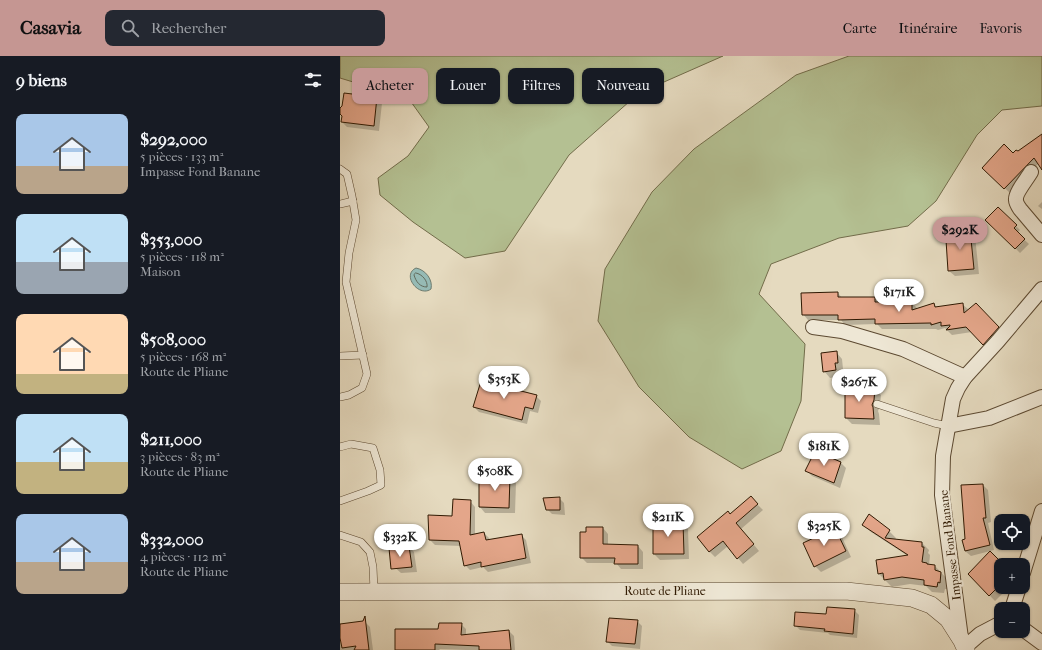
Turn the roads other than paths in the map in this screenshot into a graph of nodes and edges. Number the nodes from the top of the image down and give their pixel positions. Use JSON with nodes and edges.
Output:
{"nodes":[{"id":1,"x":340,"y":169,"type":"edge"},
{"id":2,"x":1031,"y":172,"type":"dead end"},
{"id":3,"x":352,"y":201,"type":"junction"},
{"id":4,"x":340,"y":204,"type":"edge"},
{"id":5,"x":1042,"y":235,"type":"edge"},
{"id":6,"x":349,"y":253,"type":"junction"},
{"id":7,"x":340,"y":255,"type":"edge"},
{"id":8,"x":1042,"y":289,"type":"edge"},
{"id":9,"x":813,"y":327,"type":"dead end"},
{"id":10,"x":363,"y":355,"type":"junction"},
{"id":11,"x":340,"y":356,"type":"edge"},
{"id":12,"x":965,"y":376,"type":"junction"},
{"id":13,"x":340,"y":397,"type":"edge"},
{"id":14,"x":1042,"y":397,"type":"edge"},
{"id":15,"x":877,"y":404,"type":"dead end"},
{"id":16,"x":948,"y":426,"type":"junction"},
{"id":17,"x":340,"y":447,"type":"edge"},
{"id":18,"x":340,"y":501,"type":"edge"},
{"id":19,"x":1042,"y":511,"type":"edge"},
{"id":20,"x":340,"y":535,"type":"edge"},
{"id":21,"x":1028,"y":558,"type":"edge"},
{"id":22,"x":340,"y":592,"type":"edge"},
{"id":23,"x":374,"y":592,"type":"junction"},
{"id":24,"x":994,"y":627,"type":"edge"},
{"id":25,"x":1030,"y":634,"type":"edge"},
{"id":26,"x":1042,"y":643,"type":"edge"},
{"id":27,"x":964,"y":646,"type":"edge"}],
"edges":[{"from":1,"to":3,"type":"lane"},
{"from":2,"to":5,"type":"street"},
{"from":3,"to":4,"type":"lane"},
{"from":3,"to":6,"type":"lane"},
{"from":6,"to":7,"type":"lane"},
{"from":6,"to":10,"type":"lane"},
{"from":8,"to":12,"type":"street","name":"Impasse Fond Banane"},
{"from":9,"to":12,"type":"street"},
{"from":10,"to":11,"type":"lane"},
{"from":10,"to":13,"type":"lane"},
{"from":12,"to":16,"type":"street","name":"Impasse Fond Banane"},
{"from":14,"to":16,"type":"street"},
{"from":15,"to":16,"type":"lane"},
{"from":16,"to":27,"type":"street","name":"Impasse Fond Banane"},
{"from":17,"to":18,"type":"lane"},
{"from":19,"to":21,"type":"street"},
{"from":20,"to":23,"type":"lane"},
{"from":22,"to":23,"type":"street","name":"Route de Pliane"},
{"from":23,"to":27,"type":"street","name":"Route de Pliane"},
{"from":24,"to":27,"type":"street"},
{"from":25,"to":26,"type":"street"}]}
